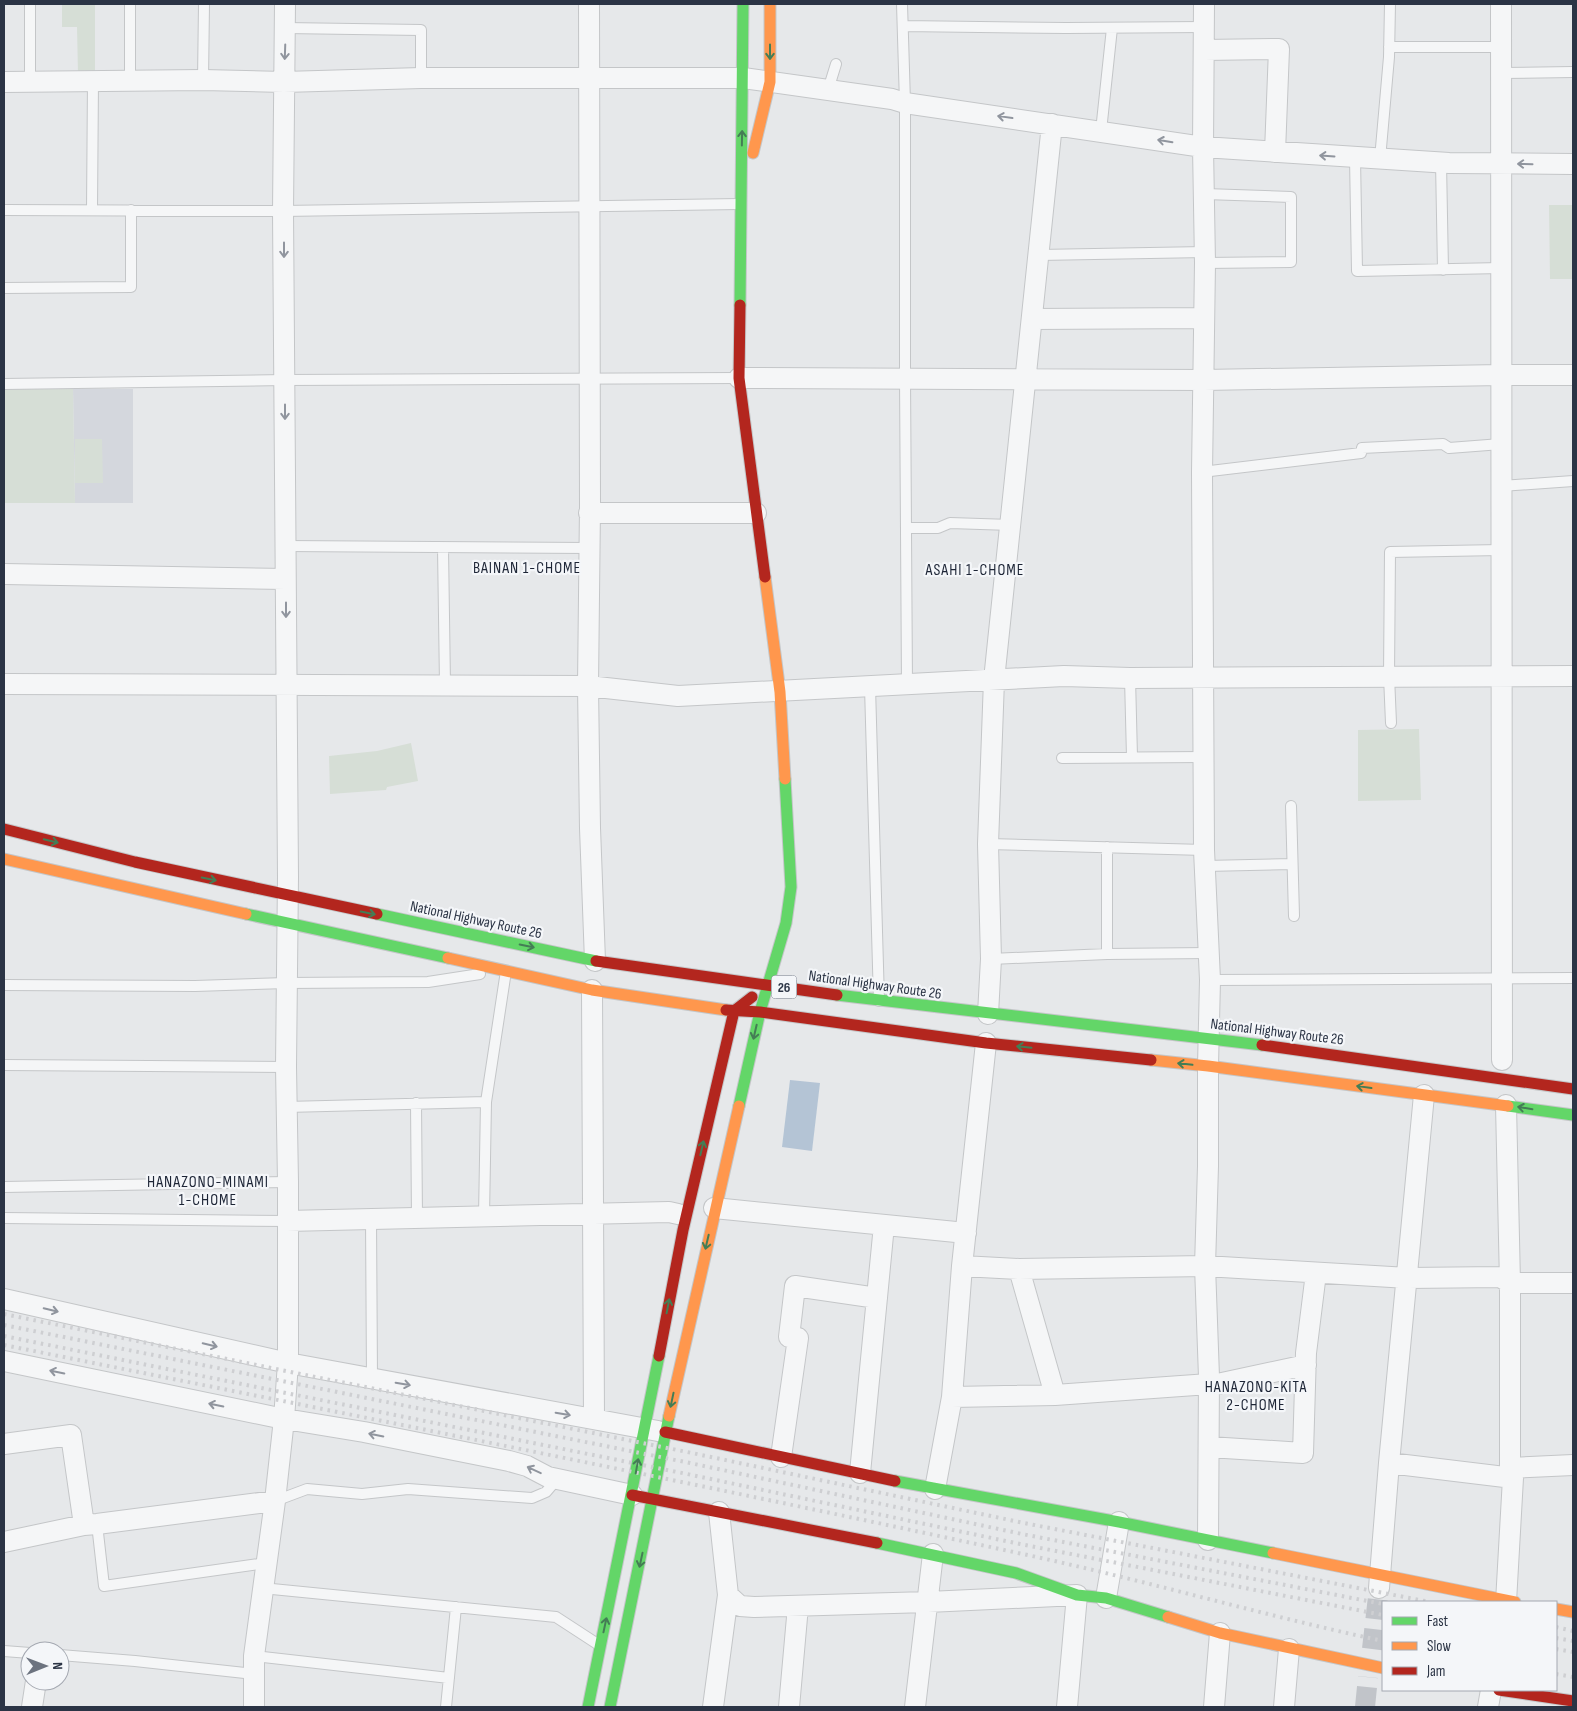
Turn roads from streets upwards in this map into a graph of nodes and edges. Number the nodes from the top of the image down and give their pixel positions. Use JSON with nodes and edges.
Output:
{"nodes":[{"id":1,"x":285,"y":4,"type":"edge"},
{"id":2,"x":589,"y":4,"type":"edge"},
{"id":3,"x":743,"y":4,"type":"edge"},
{"id":4,"x":770,"y":4,"type":"edge"},
{"id":5,"x":1204,"y":4,"type":"edge"},
{"id":6,"x":1501,"y":4,"type":"edge"},
{"id":7,"x":1204,"y":50,"type":"junction"},
{"id":8,"x":588,"y":78,"type":"junction"},
{"id":9,"x":743,"y":78,"type":"junction"},
{"id":10,"x":4,"y":82,"type":"edge"},
{"id":11,"x":284,"y":82,"type":"junction"},
{"id":12,"x":770,"y":82,"type":"junction"},
{"id":13,"x":1052,"y":124,"type":"junction"},
{"id":14,"x":1203,"y":147,"type":"junction"},
{"id":15,"x":1275,"y":152,"type":"junction"},
{"id":16,"x":1501,"y":163,"type":"junction"},
{"id":17,"x":1573,"y":164,"type":"edge"},
{"id":18,"x":741,"y":204,"type":"junction"},
{"id":19,"x":1204,"y":318,"type":"junction"},
{"id":20,"x":1033,"y":319,"type":"junction"},
{"id":21,"x":1501,"y":375,"type":"junction"},
{"id":22,"x":1573,"y":375,"type":"edge"},
{"id":23,"x":739,"y":378,"type":"junction"},
{"id":24,"x":1026,"y":380,"type":"junction"},
{"id":25,"x":1204,"y":380,"type":"junction"},
{"id":26,"x":589,"y":513,"type":"junction"},
{"id":27,"x":756,"y":513,"type":"junction"},
{"id":28,"x":4,"y":574,"type":"edge"},
{"id":29,"x":286,"y":579,"type":"junction"},
{"id":30,"x":1501,"y":676,"type":"junction"},
{"id":31,"x":1573,"y":676,"type":"edge"},
{"id":32,"x":1203,"y":678,"type":"junction"},
{"id":33,"x":994,"y":680,"type":"junction"},
{"id":34,"x":4,"y":684,"type":"edge"},
{"id":35,"x":286,"y":685,"type":"junction"},
{"id":36,"x":588,"y":686,"type":"junction"},
{"id":37,"x":780,"y":692,"type":"junction"},
{"id":38,"x":4,"y":829,"type":"edge"},
{"id":39,"x":4,"y":859,"type":"edge"},
{"id":40,"x":288,"y":896,"type":"junction"},
{"id":41,"x":288,"y":924,"type":"junction"},
{"id":42,"x":595,"y":961,"type":"junction"},
{"id":43,"x":767,"y":985,"type":"junction"},
{"id":44,"x":592,"y":990,"type":"junction"},
{"id":45,"x":734,"y":1011,"type":"junction"},
{"id":46,"x":760,"y":1012,"type":"junction"},
{"id":47,"x":988,"y":1014,"type":"junction"},
{"id":48,"x":1208,"y":1038,"type":"junction"},
{"id":49,"x":986,"y":1043,"type":"junction"},
{"id":50,"x":1502,"y":1060,"type":"dead end"},
{"id":51,"x":1208,"y":1066,"type":"junction"},
{"id":52,"x":1573,"y":1089,"type":"edge"},
{"id":53,"x":1424,"y":1095,"type":"junction"},
{"id":54,"x":1506,"y":1105,"type":"junction"},
{"id":55,"x":1573,"y":1115,"type":"edge"},
{"id":56,"x":714,"y":1208,"type":"junction"},
{"id":57,"x":594,"y":1214,"type":"junction"},
{"id":58,"x":678,"y":1214,"type":"dead end"},
{"id":59,"x":287,"y":1221,"type":"junction"},
{"id":60,"x":884,"y":1225,"type":"junction"},
{"id":61,"x":966,"y":1233,"type":"junction"},
{"id":62,"x":962,"y":1266,"type":"junction"},
{"id":63,"x":1205,"y":1266,"type":"junction"},
{"id":64,"x":1019,"y":1269,"type":"junction"},
{"id":65,"x":1316,"y":1273,"type":"junction"},
{"id":66,"x":1408,"y":1278,"type":"junction"},
{"id":67,"x":1510,"y":1283,"type":"junction"},
{"id":68,"x":1573,"y":1283,"type":"edge"},
{"id":69,"x":877,"y":1298,"type":"junction"},
{"id":70,"x":4,"y":1299,"type":"edge"},
{"id":71,"x":4,"y":1361,"type":"edge"},
{"id":72,"x":288,"y":1363,"type":"junction"},
{"id":73,"x":1306,"y":1365,"type":"junction"},
{"id":74,"x":1208,"y":1385,"type":"junction"},
{"id":75,"x":1055,"y":1395,"type":"junction"},
{"id":76,"x":952,"y":1397,"type":"junction"},
{"id":77,"x":284,"y":1418,"type":"junction"},
{"id":78,"x":594,"y":1419,"type":"junction"},
{"id":79,"x":644,"y":1428,"type":"junction"},
{"id":80,"x":665,"y":1432,"type":"junction"},
{"id":81,"x":4,"y":1444,"type":"edge"},
{"id":82,"x":1209,"y":1447,"type":"junction"},
{"id":83,"x":780,"y":1457,"type":"junction"},
{"id":84,"x":1389,"y":1463,"type":"junction"},
{"id":85,"x":1573,"y":1465,"type":"edge"},
{"id":86,"x":860,"y":1473,"type":"junction"},
{"id":87,"x":1512,"y":1473,"type":"junction"},
{"id":88,"x":935,"y":1489,"type":"junction"},
{"id":89,"x":632,"y":1494,"type":"junction"},
{"id":90,"x":654,"y":1498,"type":"junction"},
{"id":91,"x":274,"y":1500,"type":"junction"},
{"id":92,"x":719,"y":1512,"type":"junction"},
{"id":93,"x":1119,"y":1522,"type":"junction"},
{"id":94,"x":91,"y":1525,"type":"junction"},
{"id":95,"x":1208,"y":1540,"type":"junction"},
{"id":96,"x":4,"y":1542,"type":"edge"},
{"id":97,"x":933,"y":1554,"type":"junction"},
{"id":98,"x":1380,"y":1581,"type":"junction"},
{"id":99,"x":728,"y":1595,"type":"junction"},
{"id":100,"x":1077,"y":1595,"type":"junction"},
{"id":101,"x":1106,"y":1598,"type":"junction"},
{"id":102,"x":1504,"y":1601,"type":"edge"},
{"id":103,"x":1510,"y":1601,"type":"edge"},
{"id":104,"x":928,"y":1602,"type":"junction"},
{"id":105,"x":798,"y":1606,"type":"junction"},
{"id":106,"x":1557,"y":1609,"type":"edge"},
{"id":107,"x":1573,"y":1612,"type":"edge"},
{"id":108,"x":1220,"y":1633,"type":"junction"},
{"id":109,"x":1290,"y":1648,"type":"junction"},
{"id":110,"x":1373,"y":1665,"type":"edge"},
{"id":111,"x":34,"y":1691,"type":"edge"},
{"id":112,"x":1491,"y":1691,"type":"edge"},
{"id":113,"x":1506,"y":1691,"type":"edge"},
{"id":114,"x":1573,"y":1701,"type":"edge"},
{"id":115,"x":32,"y":1707,"type":"edge"},
{"id":116,"x":254,"y":1707,"type":"edge"},
{"id":117,"x":588,"y":1707,"type":"edge"},
{"id":118,"x":610,"y":1707,"type":"edge"},
{"id":119,"x":713,"y":1707,"type":"edge"},
{"id":120,"x":789,"y":1707,"type":"edge"},
{"id":121,"x":915,"y":1707,"type":"edge"},
{"id":122,"x":1067,"y":1707,"type":"edge"},
{"id":123,"x":1214,"y":1707,"type":"edge"},
{"id":124,"x":1284,"y":1707,"type":"edge"},
{"id":125,"x":1488,"y":1707,"type":"edge"}],
"edges":[{"from":1,"to":11,"type":"street","one_way":true},
{"from":2,"to":8,"type":"street"},
{"from":3,"to":9,"type":"main road"},
{"from":4,"to":12,"type":"main road","one_way":true},
{"from":5,"to":7,"type":"street"},
{"from":6,"to":16,"type":"street"},
{"from":7,"to":14,"type":"street"},
{"from":7,"to":15,"type":"street"},
{"from":8,"to":9,"type":"street"},
{"from":8,"to":11,"type":"street"},
{"from":8,"to":26,"type":"street"},
{"from":9,"to":12,"type":"street"},
{"from":18,"to":9,"type":"main road","one_way":true},
{"from":10,"to":11,"type":"street"},
{"from":11,"to":29,"type":"street","one_way":true},
{"from":13,"to":12,"type":"street","one_way":true},
{"from":12,"to":18,"type":"main road"},
{"from":14,"to":13,"type":"street","one_way":true},
{"from":13,"to":20,"type":"street"},
{"from":14,"to":15,"type":"street"},
{"from":14,"to":19,"type":"street"},
{"from":16,"to":15,"type":"street","one_way":true},
{"from":17,"to":16,"type":"street","one_way":true},
{"from":16,"to":21,"type":"street"},
{"from":18,"to":23,"type":"main road"},
{"from":19,"to":20,"type":"street"},
{"from":19,"to":25,"type":"street"},
{"from":20,"to":24,"type":"street"},
{"from":21,"to":22,"type":"street"},
{"from":21,"to":25,"type":"street"},
{"from":21,"to":30,"type":"street"},
{"from":23,"to":24,"type":"street"},
{"from":23,"to":27,"type":"main road"},
{"from":24,"to":25,"type":"street"},
{"from":24,"to":33,"type":"street"},
{"from":25,"to":32,"type":"street"},
{"from":26,"to":27,"type":"street"},
{"from":26,"to":36,"type":"street"},
{"from":27,"to":37,"type":"main road"},
{"from":28,"to":29,"type":"street"},
{"from":29,"to":35,"type":"street","one_way":true},
{"from":30,"to":31,"type":"street"},
{"from":30,"to":32,"type":"street"},
{"from":30,"to":50,"type":"street"},
{"from":32,"to":33,"type":"street"},
{"from":32,"to":48,"type":"street"},
{"from":33,"to":37,"type":"street"},
{"from":33,"to":47,"type":"street"},
{"from":34,"to":35,"type":"street"},
{"from":35,"to":36,"type":"street"},
{"from":35,"to":40,"type":"street"},
{"from":36,"to":37,"type":"street"},
{"from":36,"to":42,"type":"street"},
{"from":37,"to":43,"type":"main road"},
{"from":38,"to":40,"type":"main road","name":"National Highway Route 26","number":"26","one_way":true},
{"from":39,"to":41,"type":"main road","number":"26"},
{"from":40,"to":41,"type":"street"},
{"from":40,"to":42,"type":"main road","name":"National Highway Route 26","number":"26","one_way":true},
{"from":41,"to":44,"type":"main road","number":"26"},
{"from":41,"to":59,"type":"street"},
{"from":42,"to":43,"type":"main road","name":"National Highway Route 26","number":"26"},
{"from":43,"to":45,"type":"main road"},
{"from":43,"to":46,"type":"main road"},
{"from":43,"to":47,"type":"main road","name":"National Highway Route 26","number":"26"},
{"from":44,"to":45,"type":"main road","number":"26"},
{"from":44,"to":57,"type":"street"},
{"from":45,"to":46,"type":"main road","number":"26"},
{"from":79,"to":45,"type":"main road","one_way":true},
{"from":46,"to":49,"type":"main road","number":"26"},
{"from":46,"to":56,"type":"main road","one_way":true},
{"from":47,"to":48,"type":"main road","name":"National Highway Route 26","number":"26"},
{"from":48,"to":51,"type":"street"},
{"from":48,"to":52,"type":"main road","name":"National Highway Route 26","number":"26"},
{"from":51,"to":49,"type":"main road","number":"26","one_way":true},
{"from":49,"to":61,"type":"street"},
{"from":53,"to":51,"type":"main road","number":"26","one_way":true},
{"from":51,"to":63,"type":"street"},
{"from":53,"to":54,"type":"main road","number":"26"},
{"from":53,"to":66,"type":"street"},
{"from":55,"to":54,"type":"main road","number":"26","one_way":true},
{"from":54,"to":67,"type":"street"},
{"from":56,"to":60,"type":"street"},
{"from":56,"to":80,"type":"main road","one_way":true},
{"from":57,"to":58,"type":"street"},
{"from":57,"to":59,"type":"street"},
{"from":57,"to":78,"type":"street"},
{"from":59,"to":72,"type":"street"},
{"from":60,"to":61,"type":"street"},
{"from":60,"to":69,"type":"street"},
{"from":61,"to":62,"type":"street"},
{"from":62,"to":64,"type":"street"},
{"from":62,"to":76,"type":"street"},
{"from":63,"to":64,"type":"street"},
{"from":63,"to":65,"type":"street"},
{"from":63,"to":74,"type":"street"},
{"from":64,"to":75,"type":"street"},
{"from":65,"to":66,"type":"street"},
{"from":65,"to":73,"type":"street"},
{"from":66,"to":67,"type":"street"},
{"from":66,"to":84,"type":"street"},
{"from":67,"to":68,"type":"street"},
{"from":67,"to":87,"type":"street"},
{"from":69,"to":83,"type":"street"},
{"from":69,"to":86,"type":"street"},
{"from":70,"to":72,"type":"street","one_way":true},
{"from":77,"to":71,"type":"street","one_way":true},
{"from":72,"to":77,"type":"street"},
{"from":72,"to":78,"type":"street","one_way":true},
{"from":73,"to":74,"type":"street"},
{"from":73,"to":82,"type":"street"},
{"from":74,"to":75,"type":"street"},
{"from":74,"to":82,"type":"street"},
{"from":75,"to":76,"type":"street"},
{"from":76,"to":88,"type":"street"},
{"from":89,"to":77,"type":"street","one_way":true},
{"from":77,"to":91,"type":"street"},
{"from":78,"to":79,"type":"street"},
{"from":79,"to":80,"type":"street"},
{"from":89,"to":79,"type":"main road","one_way":true},
{"from":80,"to":83,"type":"main road"},
{"from":80,"to":90,"type":"main road"},
{"from":81,"to":94,"type":"street"},
{"from":82,"to":95,"type":"street"},
{"from":83,"to":86,"type":"main road"},
{"from":84,"to":87,"type":"street"},
{"from":84,"to":98,"type":"street"},
{"from":85,"to":87,"type":"street"},
{"from":86,"to":88,"type":"main road"},
{"from":87,"to":103,"type":"street"},
{"from":88,"to":93,"type":"main road"},
{"from":89,"to":90,"type":"main road"},
{"from":117,"to":89,"type":"main road","one_way":true},
{"from":90,"to":92,"type":"main road"},
{"from":90,"to":118,"type":"main road","one_way":true},
{"from":91,"to":94,"type":"street"},
{"from":91,"to":116,"type":"street"},
{"from":92,"to":97,"type":"main road"},
{"from":92,"to":99,"type":"street"},
{"from":93,"to":95,"type":"main road"},
{"from":93,"to":101,"type":"street"},
{"from":94,"to":96,"type":"street"},
{"from":95,"to":98,"type":"main road"},
{"from":97,"to":100,"type":"main road"},
{"from":97,"to":104,"type":"street"},
{"from":98,"to":102,"type":"main road"},
{"from":99,"to":105,"type":"street"},
{"from":99,"to":119,"type":"street"},
{"from":100,"to":101,"type":"main road"},
{"from":100,"to":104,"type":"street"},
{"from":100,"to":122,"type":"street"},
{"from":101,"to":108,"type":"main road"},
{"from":104,"to":105,"type":"street"},
{"from":104,"to":121,"type":"street"},
{"from":105,"to":120,"type":"street"},
{"from":106,"to":107,"type":"main road"},
{"from":108,"to":109,"type":"main road"},
{"from":108,"to":123,"type":"street"},
{"from":109,"to":110,"type":"main road"},
{"from":109,"to":124,"type":"street"},
{"from":111,"to":115,"type":"street"},
{"from":112,"to":125,"type":"street"},
{"from":113,"to":114,"type":"main road"}]}
